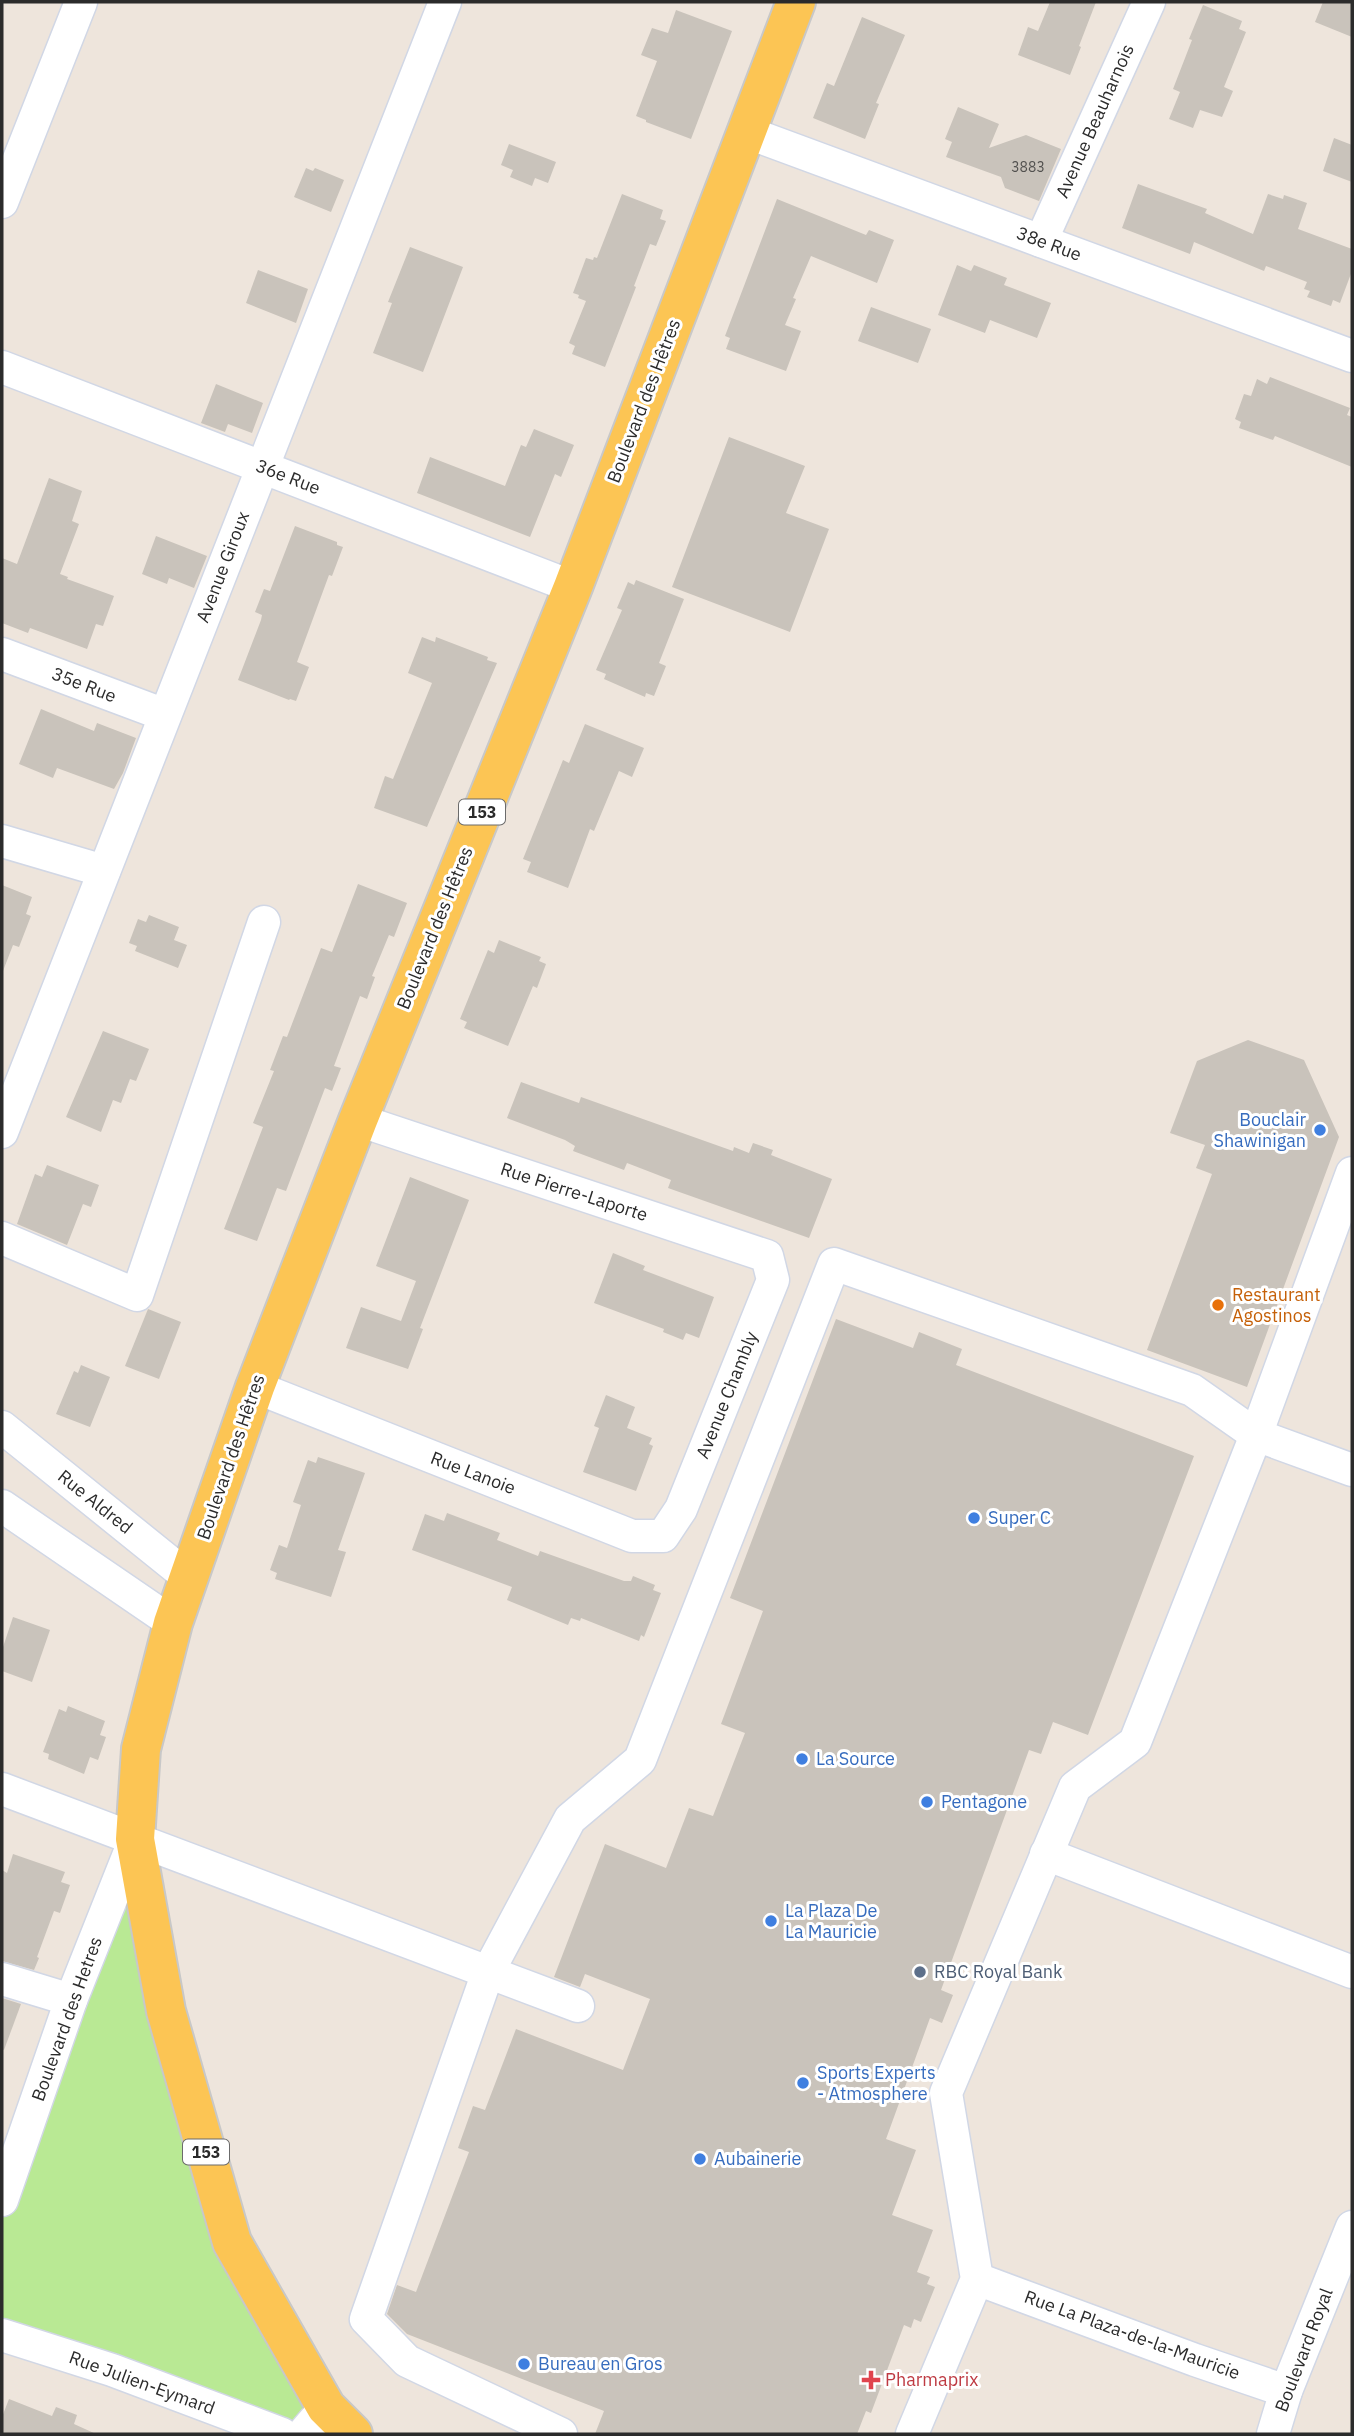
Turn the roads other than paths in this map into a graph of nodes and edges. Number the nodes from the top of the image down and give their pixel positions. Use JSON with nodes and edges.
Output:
{"nodes":[{"id":1,"x":81,"y":2,"type":"edge"},
{"id":2,"x":445,"y":2,"type":"edge"},
{"id":3,"x":796,"y":2,"type":"edge"},
{"id":4,"x":1149,"y":2,"type":"edge"},
{"id":5,"x":746,"y":132,"type":"junction"},
{"id":6,"x":2,"y":202,"type":"edge"},
{"id":7,"x":1041,"y":241,"type":"junction"},
{"id":8,"x":1349,"y":346,"type":"edge"},
{"id":9,"x":2,"y":366,"type":"edge"},
{"id":10,"x":263,"y":467,"type":"junction"},
{"id":11,"x":573,"y":587,"type":"junction"},
{"id":12,"x":2,"y":654,"type":"edge"},
{"id":13,"x":165,"y":715,"type":"junction"},
{"id":14,"x":2,"y":841,"type":"edge"},
{"id":15,"x":104,"y":872,"type":"junction"},
{"id":16,"x":264,"y":922,"type":"dead end"},
{"id":17,"x":358,"y":1120,"type":"junction"},
{"id":18,"x":2,"y":1132,"type":"edge"},
{"id":19,"x":1352,"y":1173,"type":"edge"},
{"id":20,"x":2,"y":1238,"type":"edge"},
{"id":21,"x":773,"y":1280,"type":"joint"},
{"id":22,"x":255,"y":1387,"type":"junction"},
{"id":23,"x":2,"y":1427,"type":"edge"},
{"id":24,"x":1256,"y":1435,"type":"junction"},
{"id":25,"x":1352,"y":1470,"type":"edge"},
{"id":26,"x":2,"y":1506,"type":"edge"},
{"id":27,"x":681,"y":1509,"type":"joint"},
{"id":28,"x":188,"y":1577,"type":"junction"},
{"id":29,"x":173,"y":1623,"type":"junction"},
{"id":30,"x":2,"y":1789,"type":"edge"},
{"id":31,"x":135,"y":1839,"type":"junction"},
{"id":32,"x":1046,"y":1854,"type":"junction"},
{"id":33,"x":488,"y":1972,"type":"junction"},
{"id":34,"x":1352,"y":1972,"type":"edge"},
{"id":35,"x":2,"y":1979,"type":"edge"},
{"id":36,"x":71,"y":2000,"type":"junction"},
{"id":37,"x":578,"y":2006,"type":"dead end"},
{"id":38,"x":5,"y":2181,"type":"edge"},
{"id":39,"x":1352,"y":2227,"type":"edge"},
{"id":40,"x":978,"y":2279,"type":"junction"},
{"id":41,"x":2,"y":2335,"type":"edge"},
{"id":42,"x":1286,"y":2391,"type":"junction"},
{"id":43,"x":315,"y":2421,"type":"edge"},
{"id":44,"x":282,"y":2434,"type":"edge"},
{"id":45,"x":353,"y":2434,"type":"edge"},
{"id":46,"x":561,"y":2434,"type":"edge"},
{"id":47,"x":912,"y":2434,"type":"edge"},
{"id":48,"x":1273,"y":2434,"type":"edge"}],
"edges":[{"from":1,"to":6,"type":"street"},
{"from":2,"to":10,"type":"street","name":"Avenue Giroux"},
{"from":3,"to":5,"type":"main road","name":"Boulevard des Hêtres","number":"153"},
{"from":4,"to":7,"type":"street","name":"Avenue Beauharnois"},
{"from":5,"to":7,"type":"street","name":"38e Rue"},
{"from":5,"to":11,"type":"main road","name":"Boulevard des Hêtres","number":"153"},
{"from":7,"to":8,"type":"street","name":"38e Rue"},
{"from":9,"to":10,"type":"street","name":"36e Rue"},
{"from":10,"to":11,"type":"street","name":"36e Rue"},
{"from":10,"to":13,"type":"street","name":"Avenue Giroux"},
{"from":11,"to":17,"type":"main road","name":"Boulevard des Hêtres","number":"153"},
{"from":12,"to":13,"type":"street","name":"35e Rue"},
{"from":13,"to":15,"type":"street","name":"Avenue Giroux"},
{"from":14,"to":15,"type":"street"},
{"from":15,"to":18,"type":"street","name":"Avenue Giroux"},
{"from":16,"to":20,"type":"street"},
{"from":17,"to":21,"type":"street","name":"Rue Pierre-Laporte"},
{"from":17,"to":22,"type":"main road","name":"Boulevard des Hêtres","number":"153"},
{"from":19,"to":24,"type":"street"},
{"from":21,"to":27,"type":"street","name":"Avenue Chambly"},
{"from":22,"to":27,"type":"street","name":"Rue Lanoie"},
{"from":22,"to":28,"type":"main road","name":"Boulevard des Hêtres","number":"153"},
{"from":23,"to":28,"type":"street","name":"Rue Aldred"},
{"from":24,"to":25,"type":"street"},
{"from":24,"to":32,"type":"street"},
{"from":24,"to":33,"type":"street"},
{"from":26,"to":29,"type":"street"},
{"from":28,"to":29,"type":"main road","name":"Boulevard des Hêtres","number":"153"},
{"from":29,"to":31,"type":"main road","number":"153"},
{"from":30,"to":31,"type":"street"},
{"from":31,"to":33,"type":"street"},
{"from":31,"to":36,"type":"street","name":"Boulevard des Hetres"},
{"from":31,"to":43,"type":"main road","number":"153"},
{"from":32,"to":34,"type":"street"},
{"from":32,"to":40,"type":"street"},
{"from":33,"to":37,"type":"street"},
{"from":33,"to":46,"type":"street"},
{"from":35,"to":36,"type":"street"},
{"from":36,"to":38,"type":"street","name":"Boulevard des Hetres"},
{"from":39,"to":42,"type":"street","name":"Boulevard Royal"},
{"from":40,"to":42,"type":"street","name":"Rue La Plaza-de-la-Mauricie"},
{"from":40,"to":47,"type":"street"},
{"from":41,"to":44,"type":"street","name":"Rue Julien-Eymard"},
{"from":42,"to":48,"type":"street","name":"Boulevard Royal"},
{"from":43,"to":45,"type":"main road","number":"153"}]}
